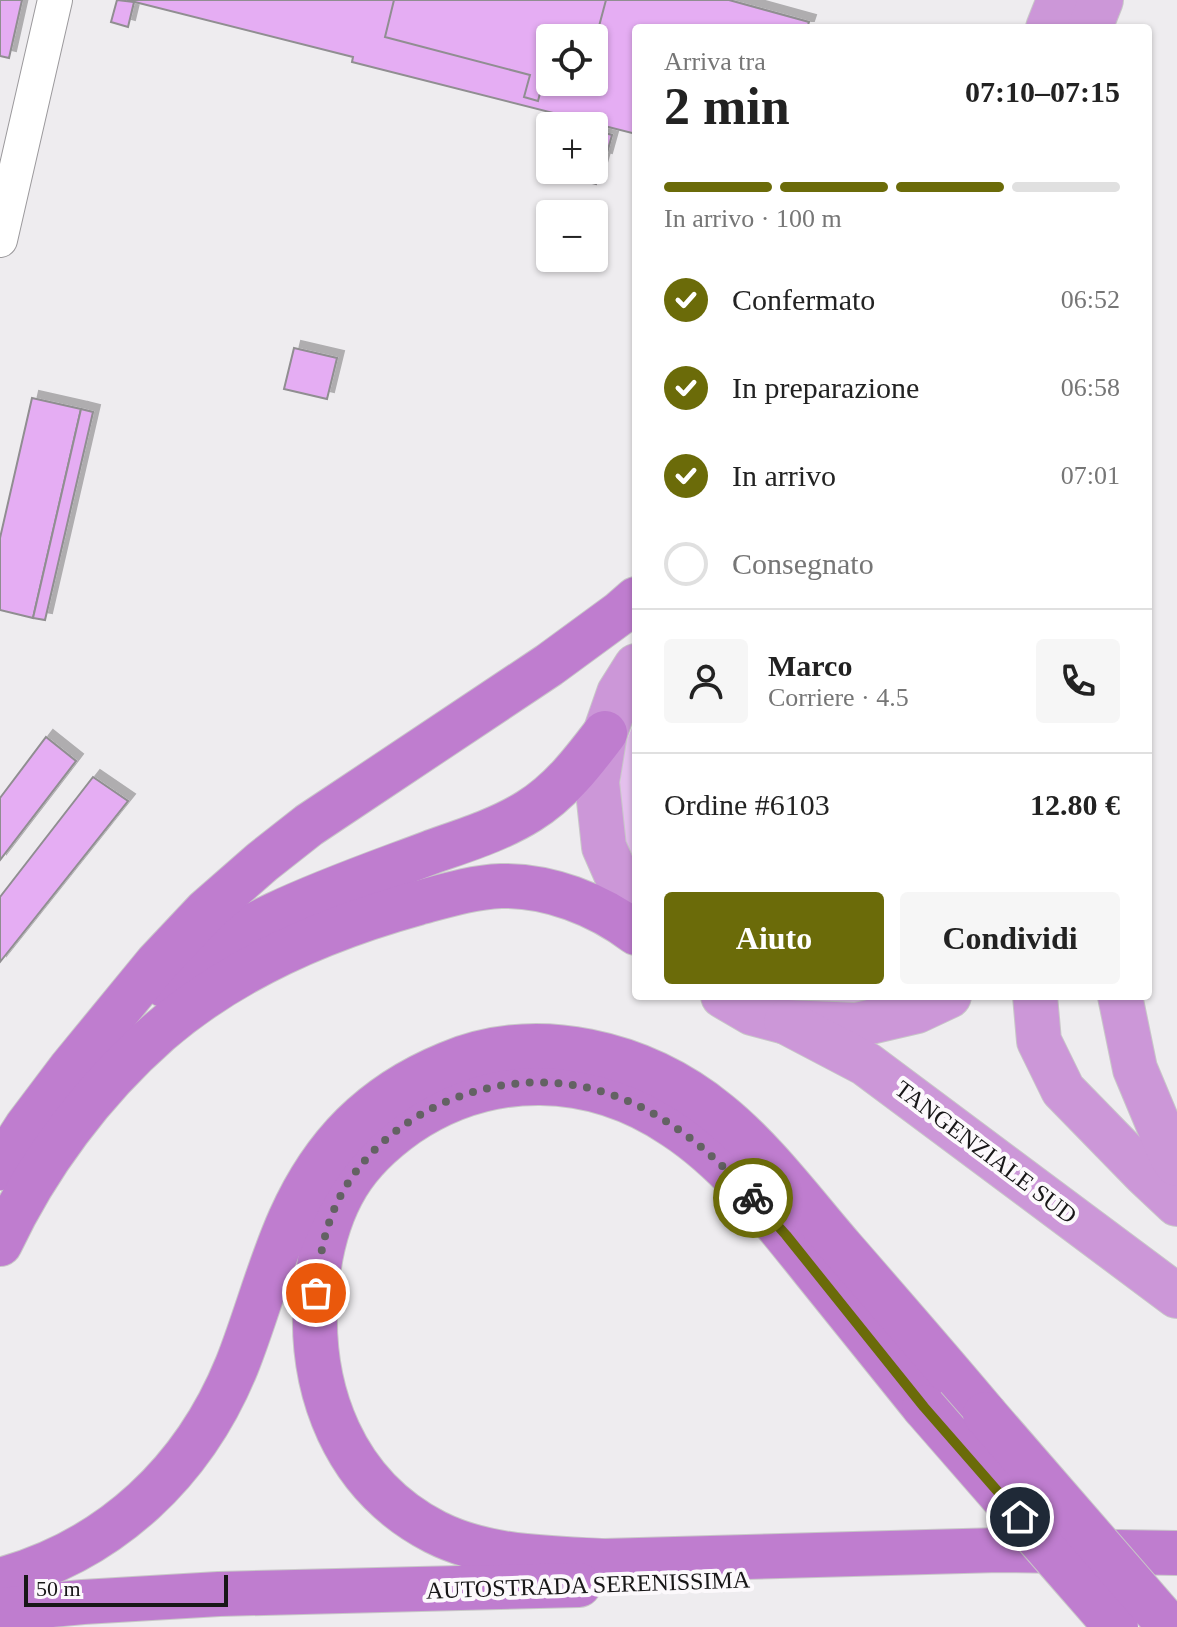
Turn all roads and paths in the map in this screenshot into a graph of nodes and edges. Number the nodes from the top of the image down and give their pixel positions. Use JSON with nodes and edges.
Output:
{"nodes":[{"id":1,"x":55,"y":0,"type":"edge"},
{"id":2,"x":1059,"y":0,"type":"edge"},
{"id":3,"x":1101,"y":0,"type":"edge"},
{"id":4,"x":1050,"y":24,"type":"edge"},
{"id":5,"x":1092,"y":24,"type":"edge"},
{"id":6,"x":0,"y":240,"type":"edge"},
{"id":7,"x":632,"y":602,"type":"edge"},
{"id":8,"x":632,"y":672,"type":"edge"},
{"id":9,"x":605,"y":733,"type":"junction"},
{"id":10,"x":632,"y":911,"type":"edge"},
{"id":11,"x":632,"y":930,"type":"edge"},
{"id":12,"x":730,"y":1000,"type":"edge"},
{"id":13,"x":940,"y":1000,"type":"edge"},
{"id":14,"x":1035,"y":1000,"type":"edge"},
{"id":15,"x":1121,"y":1000,"type":"edge"},
{"id":16,"x":786,"y":1022,"type":"junction"},
{"id":17,"x":70,"y":1069,"type":"junction"},
{"id":18,"x":1177,"y":1164,"type":"edge"},
{"id":19,"x":0,"y":1168,"type":"edge"},
{"id":20,"x":1177,"y":1204,"type":"edge"},
{"id":21,"x":0,"y":1244,"type":"edge"},
{"id":22,"x":1177,"y":1296,"type":"edge"},
{"id":23,"x":1177,"y":1553,"type":"edge"},
{"id":24,"x":1177,"y":1567,"type":"edge"},
{"id":25,"x":0,"y":1580,"type":"edge"},
{"id":26,"x":0,"y":1610,"type":"edge"},
{"id":27,"x":1116,"y":1627,"type":"edge"},
{"id":28,"x":1170,"y":1627,"type":"edge"}],
"edges":[{"from":1,"to":6,"type":"street"},
{"from":2,"to":4,"type":"highway"},
{"from":3,"to":5,"type":"highway"},
{"from":7,"to":17,"type":"highway"},
{"from":8,"to":9,"type":"highway"},
{"from":9,"to":10,"type":"highway"},
{"from":9,"to":17,"type":"highway"},
{"from":11,"to":21,"type":"highway"},
{"from":12,"to":16,"type":"highway"},
{"from":13,"to":16,"type":"highway"},
{"from":14,"to":20,"type":"highway"},
{"from":15,"to":18,"type":"highway"},
{"from":16,"to":22,"type":"highway","name":"TANGENZIALE SUD"},
{"from":17,"to":19,"type":"highway"},
{"from":23,"to":27,"type":"highway","bridge":true},
{"from":24,"to":26,"type":"highway","name":"AUTOSTRADA SERENISSIMA"},
{"from":25,"to":28,"type":"highway","bridge":true}]}
